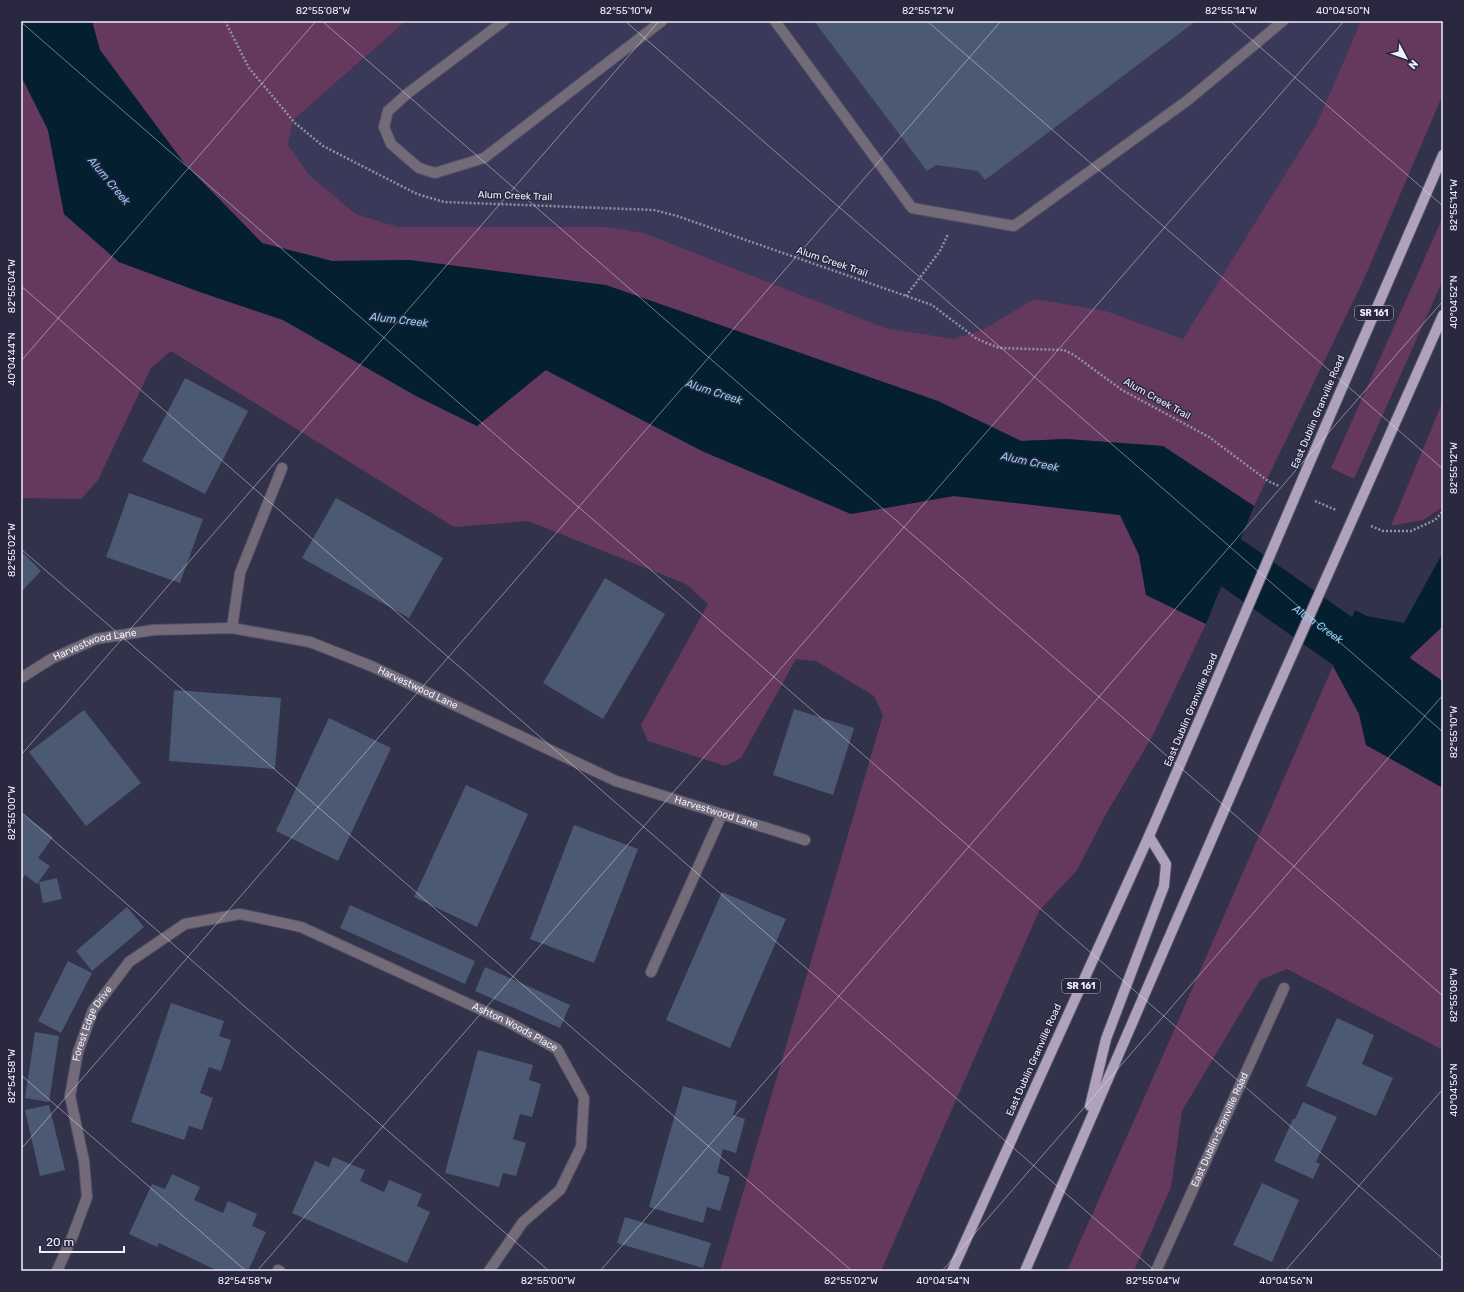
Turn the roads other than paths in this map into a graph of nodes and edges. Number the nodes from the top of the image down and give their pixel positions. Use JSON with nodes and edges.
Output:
{"nodes":[{"id":1,"x":504,"y":21,"type":"edge"},
{"id":2,"x":662,"y":21,"type":"edge"},
{"id":3,"x":775,"y":21,"type":"edge"},
{"id":4,"x":1283,"y":21,"type":"edge"},
{"id":5,"x":1443,"y":155,"type":"edge"},
{"id":6,"x":1443,"y":315,"type":"edge"},
{"id":7,"x":282,"y":468,"type":"dead end"},
{"id":8,"x":232,"y":628,"type":"junction"},
{"id":9,"x":21,"y":678,"type":"edge"},
{"id":10,"x":722,"y":814,"type":"junction"},
{"id":11,"x":1149,"y":836,"type":"junction"},
{"id":12,"x":805,"y":840,"type":"dead end"},
{"id":13,"x":301,"y":927,"type":"joint"},
{"id":14,"x":651,"y":972,"type":"dead end"},
{"id":15,"x":1284,"y":988,"type":"dead end"},
{"id":16,"x":1083,"y":1134,"type":"junction"},
{"id":17,"x":57,"y":1271,"type":"edge"},
{"id":18,"x":489,"y":1271,"type":"edge"},
{"id":19,"x":952,"y":1271,"type":"edge"},
{"id":20,"x":1025,"y":1271,"type":"edge"},
{"id":21,"x":1156,"y":1271,"type":"edge"}],
"edges":[{"from":1,"to":2,"type":"street"},
{"from":3,"to":4,"type":"street"},
{"from":5,"to":11,"type":"main road","name":"East Dublin Granville Road","number":"SR 161","bridge":true},
{"from":6,"to":16,"type":"main road","bridge":true},
{"from":7,"to":8,"type":"street"},
{"from":8,"to":9,"type":"street","name":"Harvestwood Lane"},
{"from":8,"to":10,"type":"street","name":"Harvestwood Lane"},
{"from":10,"to":12,"type":"street","name":"Harvestwood Lane"},
{"from":10,"to":14,"type":"street"},
{"from":11,"to":16,"type":"main road"},
{"from":11,"to":19,"type":"main road","name":"East Dublin Granville Road","number":"SR 161"},
{"from":13,"to":17,"type":"street","name":"Forest Edge Drive"},
{"from":13,"to":18,"type":"street","name":"Ashton Woods Place"},
{"from":15,"to":21,"type":"street","name":"East Dublin-Granville Road"},
{"from":16,"to":20,"type":"main road"}]}
